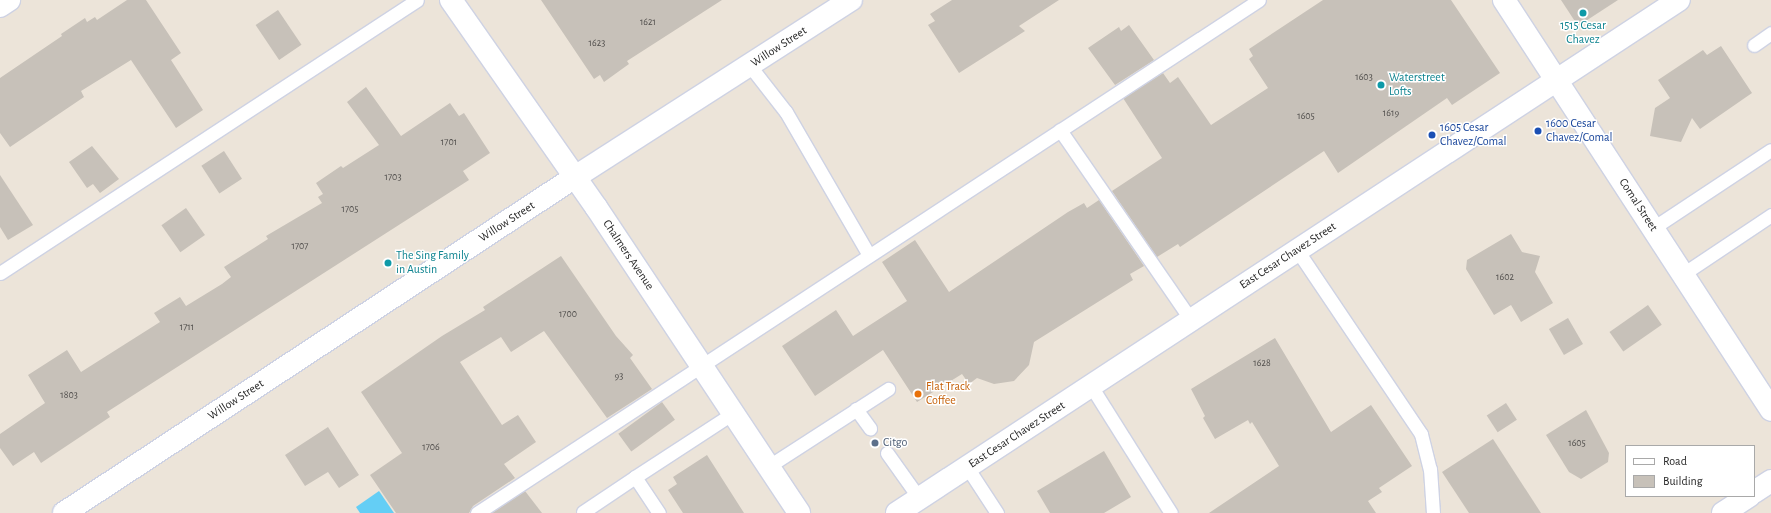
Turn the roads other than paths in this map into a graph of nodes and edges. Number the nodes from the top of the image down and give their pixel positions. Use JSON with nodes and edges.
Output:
{"nodes":[{"id":1,"x":10,"y":0,"type":"edge"},
{"id":2,"x":417,"y":0,"type":"edge"},
{"id":3,"x":452,"y":0,"type":"edge"},
{"id":4,"x":851,"y":0,"type":"edge"},
{"id":5,"x":1259,"y":0,"type":"edge"},
{"id":6,"x":1504,"y":0,"type":"edge"},
{"id":7,"x":1679,"y":0,"type":"edge"},
{"id":8,"x":0,"y":6,"type":"edge"},
{"id":9,"x":1771,"y":33,"type":"edge"},
{"id":10,"x":1754,"y":45,"type":"dead end"},
{"id":11,"x":750,"y":66,"type":"junction"},
{"id":12,"x":1556,"y":80,"type":"junction"},
{"id":13,"x":1060,"y":130,"type":"junction"},
{"id":14,"x":1771,"y":150,"type":"edge"},
{"id":15,"x":575,"y":177,"type":"junction"},
{"id":16,"x":1771,"y":215,"type":"edge"},
{"id":17,"x":1652,"y":228,"type":"junction"},
{"id":18,"x":1298,"y":250,"type":"junction"},
{"id":19,"x":870,"y":255,"type":"junction"},
{"id":20,"x":0,"y":273,"type":"edge"},
{"id":21,"x":1683,"y":274,"type":"junction"},
{"id":22,"x":1191,"y":320,"type":"junction"},
{"id":23,"x":703,"y":366,"type":"junction"},
{"id":24,"x":1091,"y":386,"type":"junction"},
{"id":25,"x":888,"y":389,"type":"dead end"},
{"id":26,"x":856,"y":409,"type":"junction"},
{"id":27,"x":1771,"y":410,"type":"edge"},
{"id":28,"x":734,"y":413,"type":"junction"},
{"id":29,"x":870,"y":428,"type":"dead end"},
{"id":30,"x":887,"y":453,"type":"dead end"},
{"id":31,"x":768,"y":466,"type":"junction"},
{"id":32,"x":967,"y":468,"type":"junction"},
{"id":33,"x":635,"y":477,"type":"junction"},
{"id":34,"x":1771,"y":481,"type":"edge"},
{"id":35,"x":1755,"y":491,"type":"edge"},
{"id":36,"x":1747,"y":497,"type":"edge"},
{"id":37,"x":919,"y":498,"type":"junction"},
{"id":38,"x":582,"y":512,"type":"dead end"},
{"id":39,"x":64,"y":513,"type":"edge"},
{"id":40,"x":477,"y":513,"type":"edge"},
{"id":41,"x":659,"y":513,"type":"edge"},
{"id":42,"x":799,"y":513,"type":"edge"},
{"id":43,"x":897,"y":513,"type":"edge"},
{"id":44,"x":998,"y":513,"type":"edge"},
{"id":45,"x":1171,"y":513,"type":"edge"},
{"id":46,"x":1433,"y":513,"type":"edge"},
{"id":47,"x":1723,"y":513,"type":"edge"}],
"edges":[{"from":1,"to":8,"type":"street"},
{"from":2,"to":20,"type":"lane"},
{"from":3,"to":15,"type":"street","name":"Chalmers Avenue"},
{"from":4,"to":11,"type":"street","name":"Willow Street"},
{"from":5,"to":13,"type":"lane"},
{"from":6,"to":12,"type":"street","name":"Comal Street"},
{"from":7,"to":12,"type":"street","name":"East Cesar Chavez Street"},
{"from":9,"to":10,"type":"lane"},
{"from":11,"to":15,"type":"street","name":"Willow Street"},
{"from":11,"to":19,"type":"lane"},
{"from":12,"to":17,"type":"street","name":"Comal Street"},
{"from":12,"to":18,"type":"street","name":"East Cesar Chavez Street"},
{"from":13,"to":19,"type":"lane"},
{"from":13,"to":22,"type":"lane"},
{"from":14,"to":17,"type":"lane"},
{"from":15,"to":23,"type":"street","name":"Chalmers Avenue"},
{"from":15,"to":39,"type":"street","name":"Willow Street"},
{"from":16,"to":21,"type":"lane"},
{"from":17,"to":21,"type":"street","name":"Comal Street"},
{"from":18,"to":22,"type":"street","name":"East Cesar Chavez Street"},
{"from":18,"to":46,"type":"lane"},
{"from":19,"to":23,"type":"lane"},
{"from":21,"to":27,"type":"street","name":"Comal Street"},
{"from":22,"to":24,"type":"street","name":"East Cesar Chavez Street"},
{"from":23,"to":28,"type":"street","name":"Chalmers Avenue"},
{"from":23,"to":40,"type":"lane"},
{"from":24,"to":32,"type":"street","name":"East Cesar Chavez Street"},
{"from":24,"to":45,"type":"lane"},
{"from":25,"to":26,"type":"lane"},
{"from":26,"to":29,"type":"lane"},
{"from":26,"to":31,"type":"lane"},
{"from":28,"to":31,"type":"street","name":"Chalmers Avenue"},
{"from":28,"to":33,"type":"lane"},
{"from":30,"to":37,"type":"lane"},
{"from":31,"to":42,"type":"street","name":"Chalmers Avenue"},
{"from":32,"to":37,"type":"street","name":"East Cesar Chavez Street"},
{"from":32,"to":44,"type":"lane"},
{"from":33,"to":38,"type":"lane"},
{"from":33,"to":41,"type":"lane"},
{"from":34,"to":35,"type":"street"},
{"from":36,"to":47,"type":"street"},
{"from":37,"to":43,"type":"street","name":"East Cesar Chavez Street"}]}
